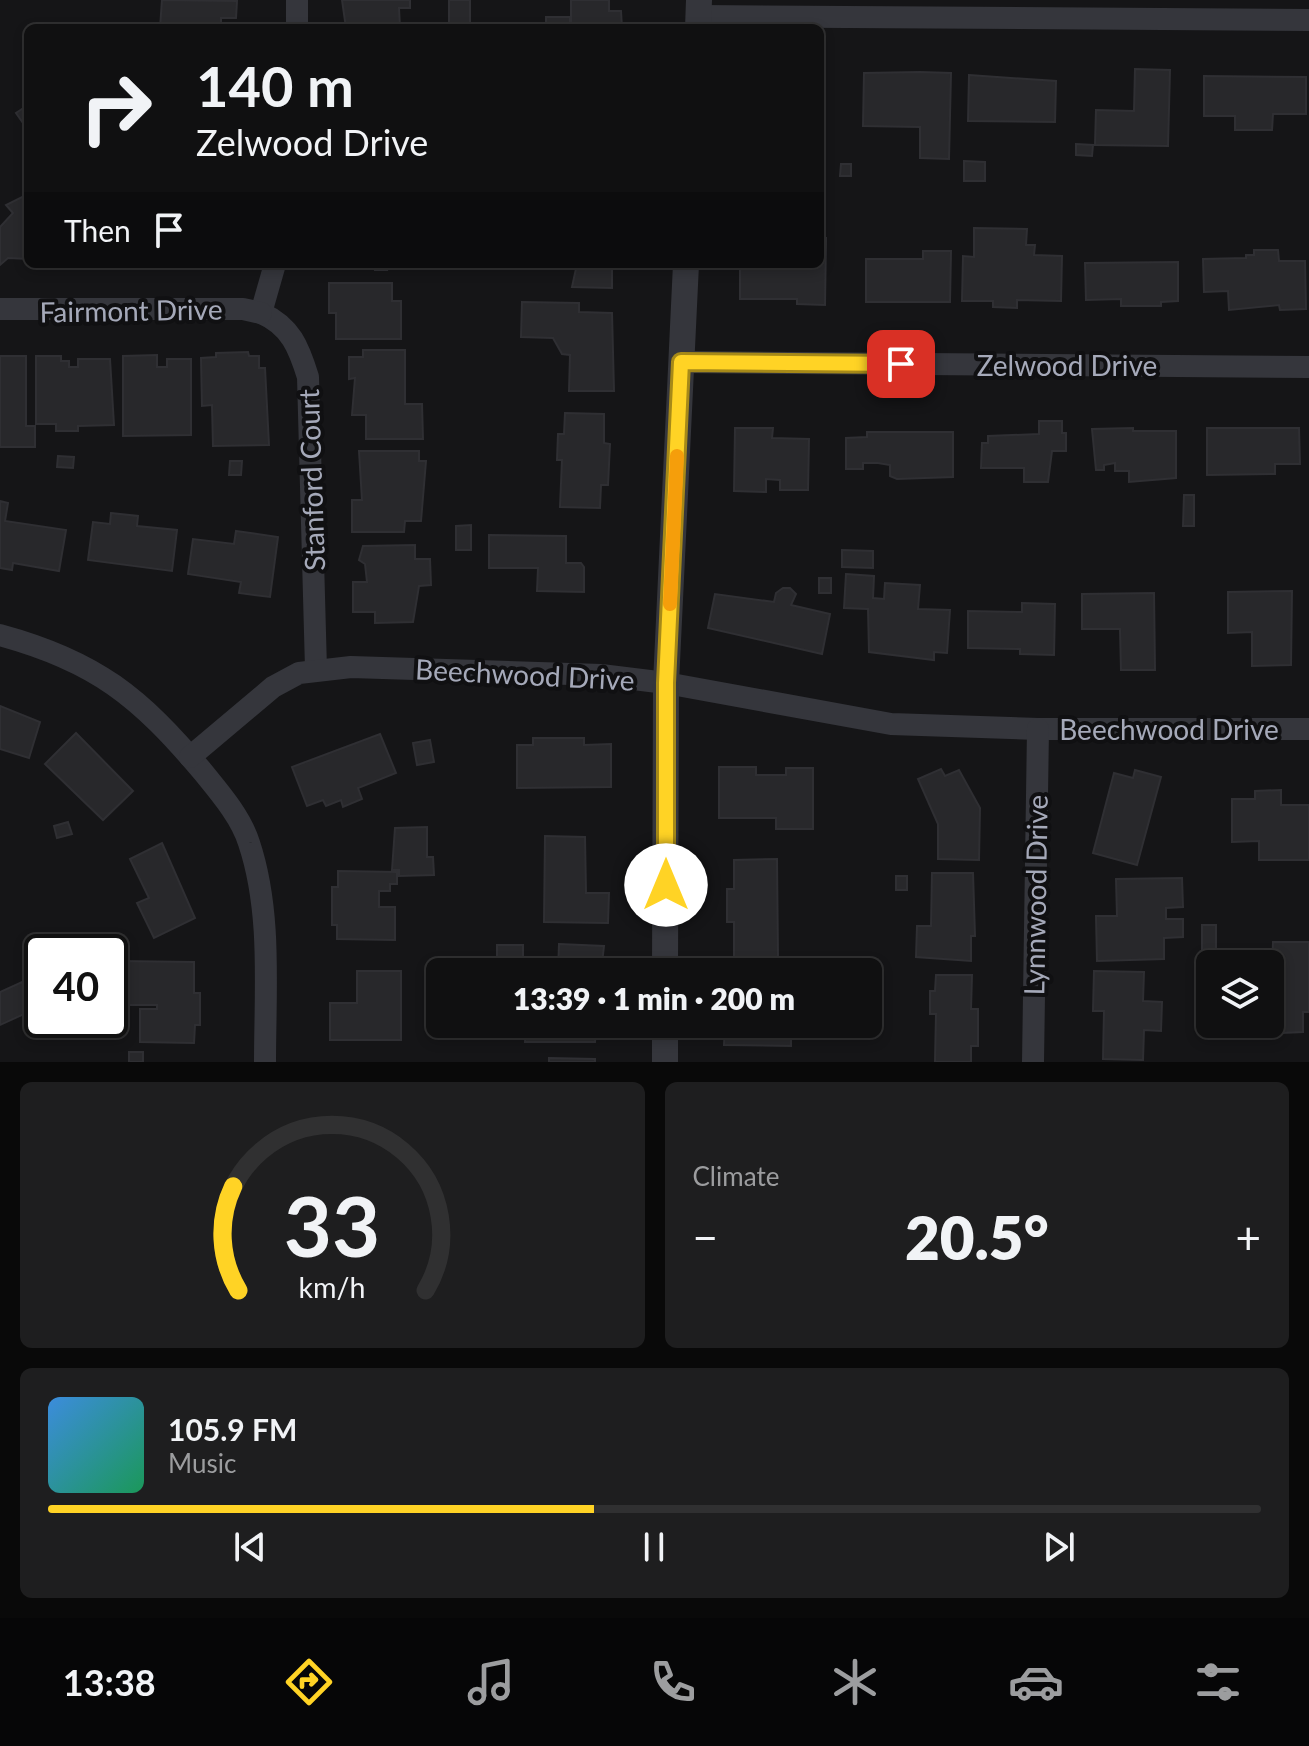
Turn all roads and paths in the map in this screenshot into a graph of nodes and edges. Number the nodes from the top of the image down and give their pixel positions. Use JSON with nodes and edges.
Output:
{"nodes":[{"id":1,"x":297,"y":0,"type":"edge"},
{"id":2,"x":698,"y":15,"type":"edge"},
{"id":3,"x":1309,"y":20,"type":"edge"},
{"id":4,"x":297,"y":24,"type":"edge"},
{"id":5,"x":274,"y":268,"type":"edge"},
{"id":6,"x":686,"y":268,"type":"edge"},
{"id":7,"x":0,"y":309,"type":"edge"},
{"id":8,"x":261,"y":313,"type":"junction"},
{"id":9,"x":681,"y":362,"type":"junction"},
{"id":10,"x":1309,"y":367,"type":"edge"},
{"id":11,"x":0,"y":635,"type":"edge"},
{"id":12,"x":316,"y":669,"type":"junction"},
{"id":13,"x":666,"y":683,"type":"junction"},
{"id":14,"x":1038,"y":729,"type":"junction"},
{"id":15,"x":1309,"y":729,"type":"edge"},
{"id":16,"x":190,"y":757,"type":"junction"},
{"id":17,"x":665,"y":958,"type":"edge"},
{"id":18,"x":665,"y":1038,"type":"edge"},
{"id":19,"x":265,"y":1062,"type":"edge"},
{"id":20,"x":665,"y":1062,"type":"edge"},
{"id":21,"x":1033,"y":1062,"type":"edge"}],
"edges":[{"from":1,"to":4,"type":"street"},
{"from":2,"to":3,"type":"street"},
{"from":5,"to":8,"type":"street"},
{"from":6,"to":9,"type":"street"},
{"from":7,"to":8,"type":"street","name":"Fairmont Drive"},
{"from":8,"to":12,"type":"street","name":"Stanford Court"},
{"from":9,"to":10,"type":"street","name":"Zelwood Drive"},
{"from":9,"to":13,"type":"street"},
{"from":11,"to":16,"type":"street"},
{"from":12,"to":13,"type":"street","name":"Beechwood Drive"},
{"from":12,"to":16,"type":"street","name":"Beechwood Drive"},
{"from":13,"to":14,"type":"street","name":"Beechwood Drive"},
{"from":13,"to":17,"type":"street"},
{"from":14,"to":15,"type":"street","name":"Beechwood Drive"},
{"from":14,"to":21,"type":"street","name":"Lynnwood Drive"},
{"from":16,"to":19,"type":"street"},
{"from":18,"to":20,"type":"street"}]}
